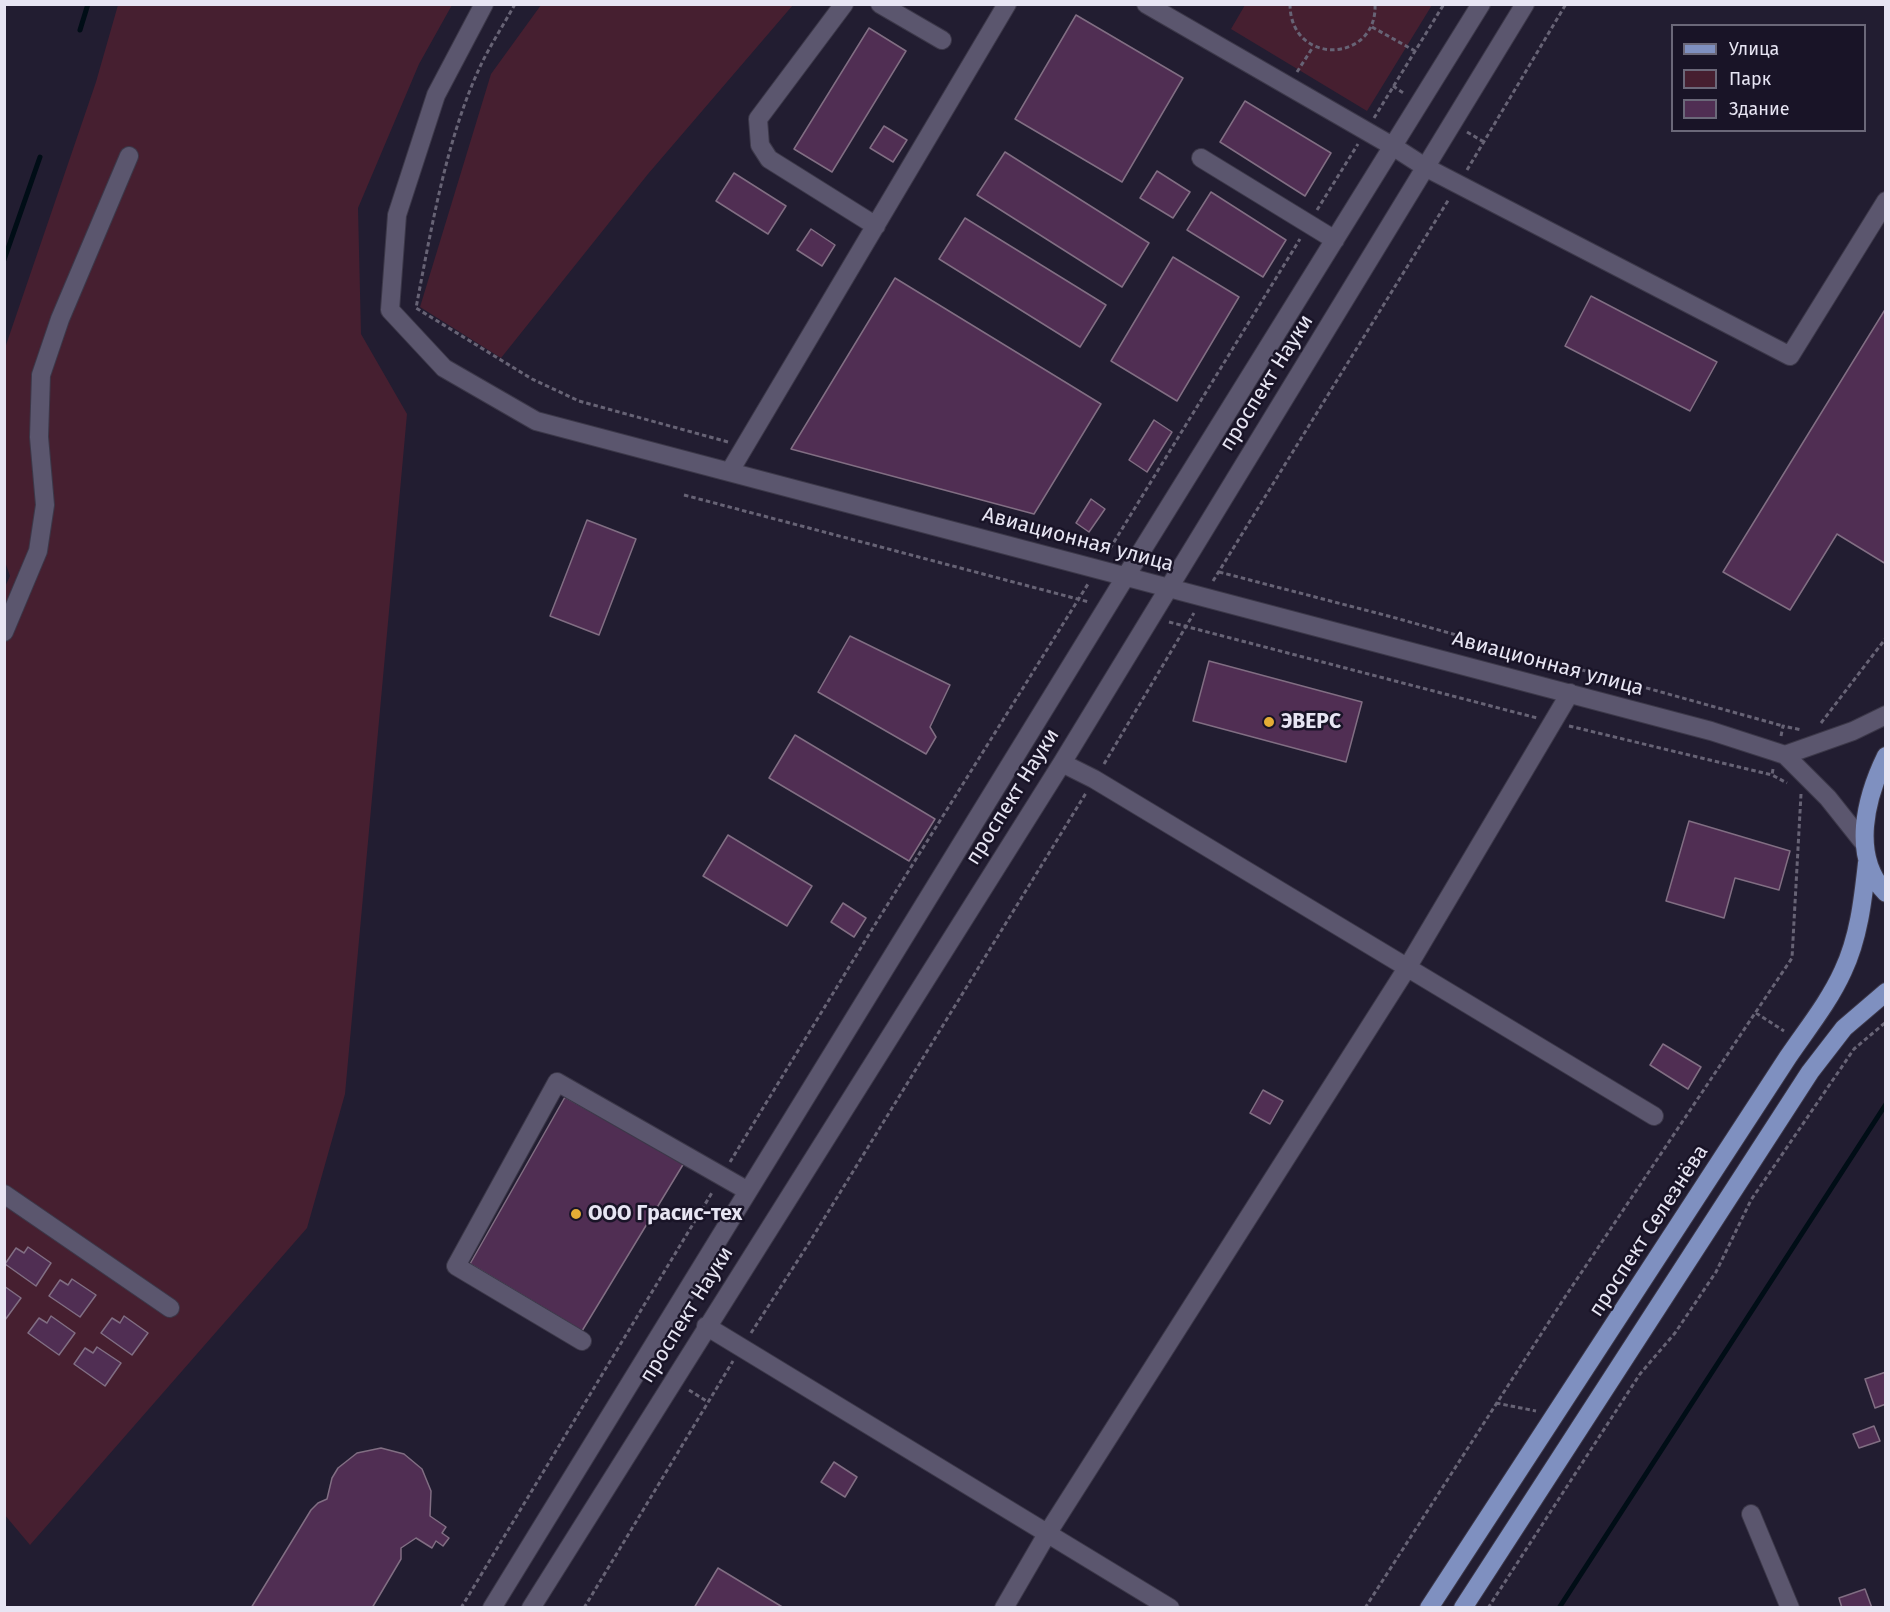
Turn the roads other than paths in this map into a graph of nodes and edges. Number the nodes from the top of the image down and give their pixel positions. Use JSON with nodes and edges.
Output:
{"nodes":[{"id":1,"x":484,"y":4,"type":"edge"},
{"id":2,"x":844,"y":4,"type":"edge"},
{"id":3,"x":880,"y":4,"type":"edge"},
{"id":4,"x":1007,"y":4,"type":"edge"},
{"id":5,"x":1146,"y":4,"type":"edge"},
{"id":6,"x":1481,"y":4,"type":"edge"},
{"id":7,"x":1525,"y":4,"type":"edge"},
{"id":8,"x":942,"y":40,"type":"dead end"},
{"id":9,"x":1394,"y":147,"type":"junction"},
{"id":10,"x":129,"y":156,"type":"dead end"},
{"id":11,"x":1201,"y":158,"type":"dead end"},
{"id":12,"x":1425,"y":167,"type":"junction"},
{"id":13,"x":1886,"y":201,"type":"edge"},
{"id":14,"x":876,"y":226,"type":"junction"},
{"id":15,"x":1335,"y":240,"type":"junction"},
{"id":16,"x":730,"y":471,"type":"junction"},
{"id":17,"x":1126,"y":576,"type":"junction"},
{"id":18,"x":1168,"y":587,"type":"junction"},
{"id":19,"x":4,"y":632,"type":"edge"},
{"id":20,"x":1570,"y":693,"type":"junction"},
{"id":21,"x":1886,"y":715,"type":"edge"},
{"id":22,"x":1785,"y":755,"type":"junction"},
{"id":23,"x":1886,"y":756,"type":"edge"},
{"id":24,"x":1062,"y":763,"type":"junction"},
{"id":25,"x":1863,"y":842,"type":"junction"},
{"id":26,"x":1867,"y":863,"type":"junction"},
{"id":27,"x":1886,"y":893,"type":"edge"},
{"id":28,"x":1407,"y":968,"type":"junction"},
{"id":29,"x":1886,"y":992,"type":"edge"},
{"id":30,"x":1654,"y":1116,"type":"dead end"},
{"id":31,"x":748,"y":1191,"type":"junction"},
{"id":32,"x":4,"y":1194,"type":"edge"},
{"id":33,"x":170,"y":1308,"type":"dead end"},
{"id":34,"x":706,"y":1326,"type":"junction"},
{"id":35,"x":582,"y":1341,"type":"dead end"},
{"id":36,"x":1751,"y":1514,"type":"dead end"},
{"id":37,"x":1047,"y":1534,"type":"junction"},
{"id":38,"x":492,"y":1608,"type":"edge"},
{"id":39,"x":531,"y":1608,"type":"edge"},
{"id":40,"x":1004,"y":1608,"type":"edge"},
{"id":41,"x":1170,"y":1608,"type":"edge"},
{"id":42,"x":1430,"y":1608,"type":"edge"},
{"id":43,"x":1463,"y":1608,"type":"edge"},
{"id":44,"x":1790,"y":1608,"type":"edge"}],
"edges":[{"from":1,"to":16,"type":"street","name":"Авиационная улица"},
{"from":2,"to":14,"type":"street"},
{"from":3,"to":8,"type":"street"},
{"from":4,"to":14,"type":"street"},
{"from":5,"to":9,"type":"street"},
{"from":6,"to":9,"type":"street","name":"проспект Науки"},
{"from":7,"to":12,"type":"street","name":"проспект Науки"},
{"from":9,"to":12,"type":"street"},
{"from":9,"to":15,"type":"street","name":"проспект Науки"},
{"from":10,"to":19,"type":"street"},
{"from":11,"to":15,"type":"street"},
{"from":12,"to":13,"type":"street"},
{"from":12,"to":18,"type":"street","name":"проспект Науки"},
{"from":14,"to":16,"type":"street"},
{"from":15,"to":17,"type":"street","name":"проспект Науки"},
{"from":16,"to":17,"type":"street","name":"Авиационная улица"},
{"from":17,"to":18,"type":"street","name":"Авиационная улица"},
{"from":17,"to":31,"type":"street","name":"проспект Науки"},
{"from":18,"to":20,"type":"street","name":"Авиационная улица"},
{"from":18,"to":24,"type":"street","name":"проспект Науки"},
{"from":20,"to":22,"type":"street","name":"Авиационная улица"},
{"from":20,"to":28,"type":"street"},
{"from":21,"to":22,"type":"street"},
{"from":22,"to":25,"type":"street"},
{"from":23,"to":25,"type":"main road"},
{"from":24,"to":28,"type":"street"},
{"from":24,"to":34,"type":"street","name":"проспект Науки"},
{"from":25,"to":26,"type":"main road"},
{"from":26,"to":27,"type":"main road"},
{"from":26,"to":42,"type":"main road","name":"проспект Селезнёва"},
{"from":28,"to":30,"type":"street"},
{"from":28,"to":37,"type":"street"},
{"from":29,"to":43,"type":"main road"},
{"from":31,"to":35,"type":"street"},
{"from":31,"to":38,"type":"street","name":"проспект Науки"},
{"from":32,"to":33,"type":"street"},
{"from":34,"to":37,"type":"street"},
{"from":34,"to":39,"type":"street","name":"проспект Науки"},
{"from":36,"to":44,"type":"street"},
{"from":37,"to":40,"type":"street"},
{"from":37,"to":41,"type":"street"}]}
